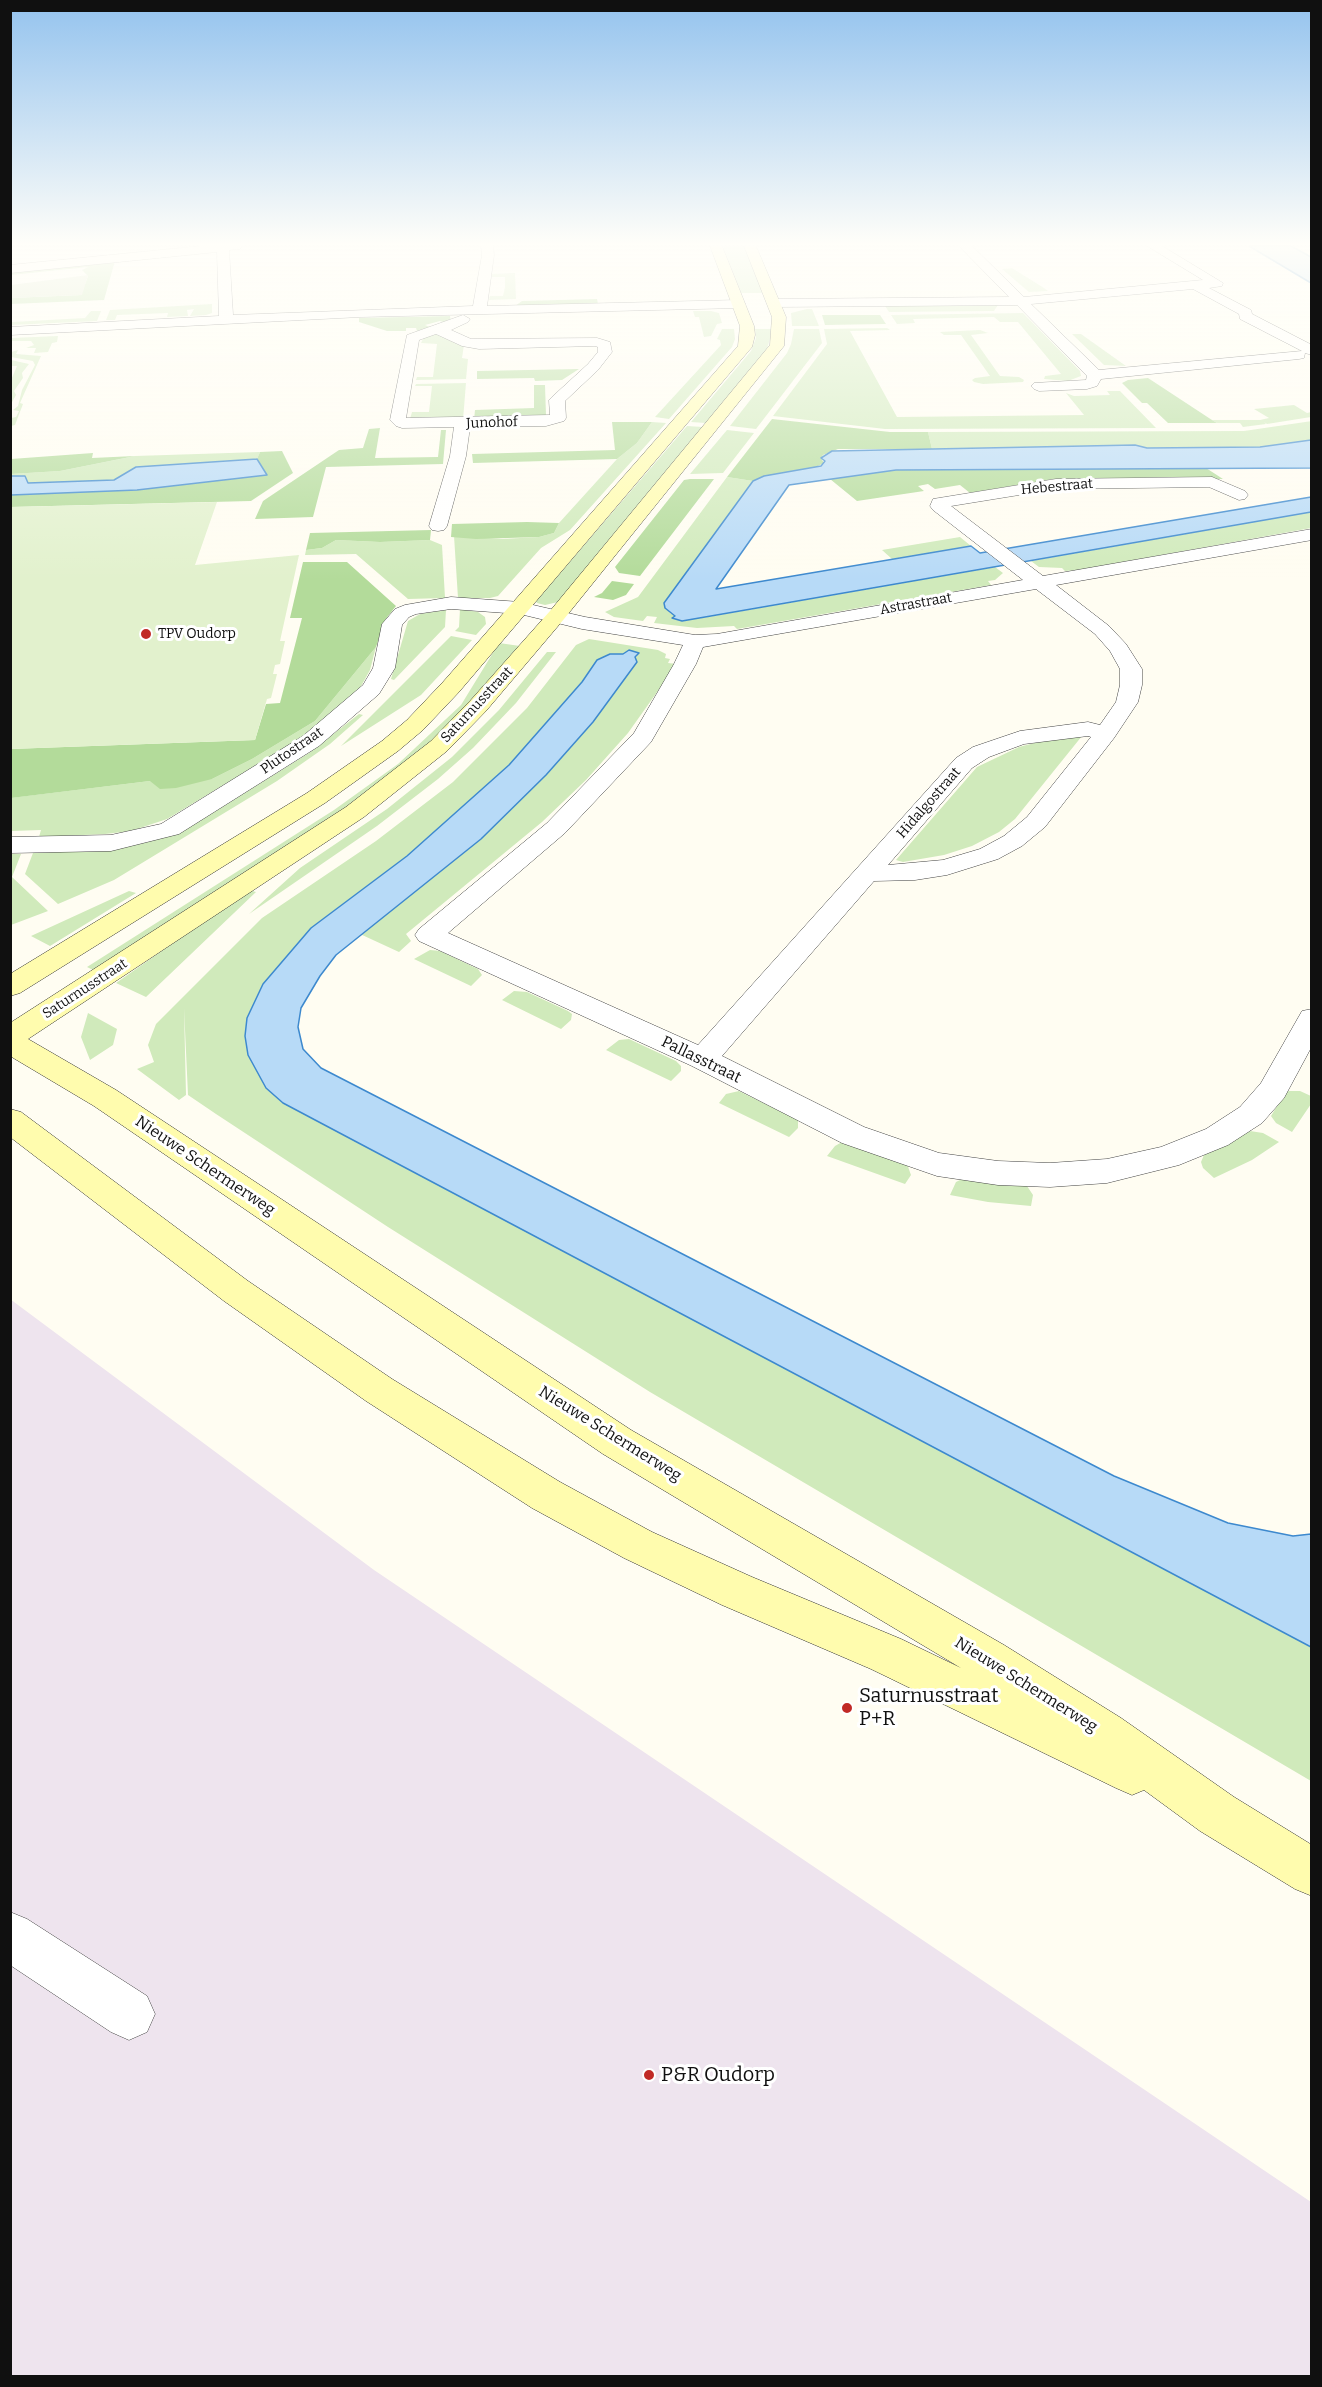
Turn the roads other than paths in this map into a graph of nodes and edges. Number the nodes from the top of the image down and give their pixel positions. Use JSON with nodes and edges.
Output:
{"nodes":[{"id":1,"x":409,"y":357,"type":"edge"},
{"id":2,"x":601,"y":357,"type":"edge"},
{"id":3,"x":736,"y":357,"type":"edge"},
{"id":4,"x":768,"y":357,"type":"edge"},
{"id":5,"x":1077,"y":357,"type":"edge"},
{"id":6,"x":1263,"y":357,"type":"edge"},
{"id":7,"x":1095,"y":375,"type":"junction"},
{"id":8,"x":1039,"y":386,"type":"dead end"},
{"id":9,"x":462,"y":424,"type":"junction"},
{"id":10,"x":1239,"y":495,"type":"dead end"},
{"id":11,"x":438,"y":526,"type":"dead end"},
{"id":12,"x":1311,"y":534,"type":"edge"},
{"id":13,"x":1040,"y":582,"type":"junction"},
{"id":14,"x":520,"y":608,"type":"junction"},
{"id":15,"x":557,"y":615,"type":"junction"},
{"id":16,"x":695,"y":641,"type":"junction"},
{"id":17,"x":1106,"y":733,"type":"junction"},
{"id":18,"x":10,"y":845,"type":"edge"},
{"id":19,"x":867,"y":873,"type":"junction"},
{"id":20,"x":10,"y":987,"type":"edge"},
{"id":21,"x":1311,"y":1018,"type":"edge"},
{"id":22,"x":10,"y":1037,"type":"edge"},
{"id":23,"x":10,"y":1042,"type":"edge"},
{"id":24,"x":703,"y":1059,"type":"junction"},
{"id":25,"x":10,"y":1120,"type":"edge"},
{"id":26,"x":1217,"y":1814,"type":"junction"},
{"id":27,"x":1311,"y":1872,"type":"edge"},
{"id":28,"x":10,"y":1936,"type":"edge"},
{"id":29,"x":129,"y":2014,"type":"dead end"}],
"edges":[{"from":1,"to":9,"type":"street","name":"Junohof"},
{"from":2,"to":9,"type":"street","name":"Junohof"},
{"from":3,"to":14,"type":"street","name":"Saturnusstraat"},
{"from":4,"to":15,"type":"street","name":"Saturnusstraat"},
{"from":5,"to":7,"type":"street"},
{"from":6,"to":7,"type":"street"},
{"from":7,"to":8,"type":"street"},
{"from":9,"to":11,"type":"street"},
{"from":10,"to":13,"type":"street","name":"Hebestraat"},
{"from":12,"to":13,"type":"street","name":"Astrastraat"},
{"from":13,"to":16,"type":"street","name":"Astrastraat"},
{"from":13,"to":17,"type":"street"},
{"from":14,"to":15,"type":"street","name":"Astrastraat"},
{"from":14,"to":18,"type":"street","name":"Plutostraat"},
{"from":14,"to":20,"type":"street","name":"Saturnusstraat"},
{"from":15,"to":16,"type":"street","name":"Astrastraat"},
{"from":15,"to":22,"type":"street","name":"Saturnusstraat"},
{"from":16,"to":24,"type":"street","name":"Pallasstraat"},
{"from":17,"to":19,"type":"street"},
{"from":17,"to":19,"type":"street","name":"Hidalgostraat"},
{"from":19,"to":24,"type":"street","name":"Hidalgostraat"},
{"from":21,"to":24,"type":"street","name":"Pallasstraat"},
{"from":23,"to":26,"type":"street","name":"Nieuwe Schermerweg"},
{"from":25,"to":26,"type":"street","name":"Nieuwe Schermerweg"},
{"from":26,"to":27,"type":"street","name":"Nieuwe Schermerweg"},
{"from":28,"to":29,"type":"street"}]}
